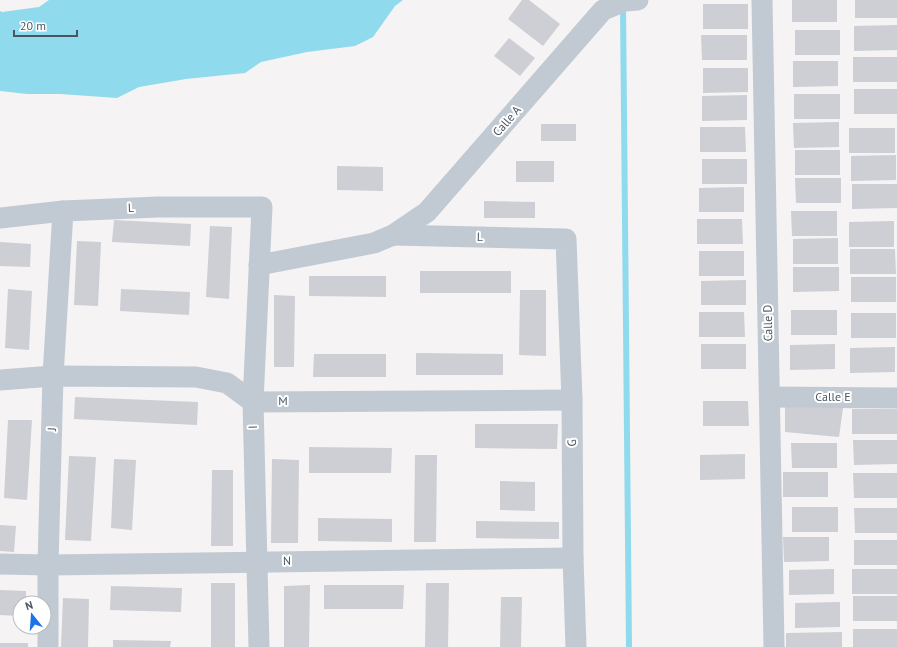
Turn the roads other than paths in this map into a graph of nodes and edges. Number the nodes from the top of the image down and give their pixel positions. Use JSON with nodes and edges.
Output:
{"nodes":[{"id":1,"x":762,"y":0,"type":"edge"},
{"id":2,"x":626,"y":1,"type":"edge"},
{"id":3,"x":262,"y":207,"type":"joint"},
{"id":4,"x":63,"y":211,"type":"junction"},
{"id":5,"x":0,"y":218,"type":"edge"},
{"id":6,"x":393,"y":235,"type":"junction"},
{"id":7,"x":566,"y":239,"type":"joint"},
{"id":8,"x":259,"y":265,"type":"junction"},
{"id":9,"x":53,"y":376,"type":"junction"},
{"id":10,"x":0,"y":380,"type":"edge"},
{"id":11,"x":770,"y":397,"type":"junction"},
{"id":12,"x":897,"y":398,"type":"edge"},
{"id":13,"x":572,"y":400,"type":"junction"},
{"id":14,"x":253,"y":402,"type":"junction"},
{"id":15,"x":573,"y":558,"type":"junction"},
{"id":16,"x":256,"y":561,"type":"junction"},
{"id":17,"x":0,"y":564,"type":"edge"},
{"id":18,"x":48,"y":565,"type":"junction"},
{"id":19,"x":48,"y":647,"type":"edge"},
{"id":20,"x":259,"y":647,"type":"edge"},
{"id":21,"x":576,"y":647,"type":"edge"},
{"id":22,"x":774,"y":647,"type":"edge"}],
"edges":[{"from":1,"to":11,"type":"street","name":"Calle D"},
{"from":2,"to":6,"type":"street","name":"Calle A"},
{"from":3,"to":4,"type":"street","name":"L"},
{"from":3,"to":8,"type":"street","name":"I"},
{"from":4,"to":5,"type":"street","name":"L"},
{"from":4,"to":9,"type":"street","name":"J"},
{"from":6,"to":7,"type":"street","name":"L"},
{"from":6,"to":8,"type":"street","name":"Calle A"},
{"from":7,"to":13,"type":"street","name":"G"},
{"from":8,"to":14,"type":"street","name":"I"},
{"from":9,"to":10,"type":"street"},
{"from":9,"to":14,"type":"street"},
{"from":9,"to":18,"type":"street","name":"J"},
{"from":11,"to":12,"type":"street","name":"Calle E"},
{"from":11,"to":22,"type":"street","name":"Calle D"},
{"from":13,"to":14,"type":"street","name":"M"},
{"from":13,"to":15,"type":"street","name":"G"},
{"from":14,"to":16,"type":"street","name":"I"},
{"from":15,"to":16,"type":"street","name":"N"},
{"from":15,"to":21,"type":"street","name":"G"},
{"from":16,"to":18,"type":"street","name":"N"},
{"from":16,"to":20,"type":"street","name":"I"},
{"from":17,"to":18,"type":"street","name":"N"},
{"from":18,"to":19,"type":"street","name":"J"}]}
